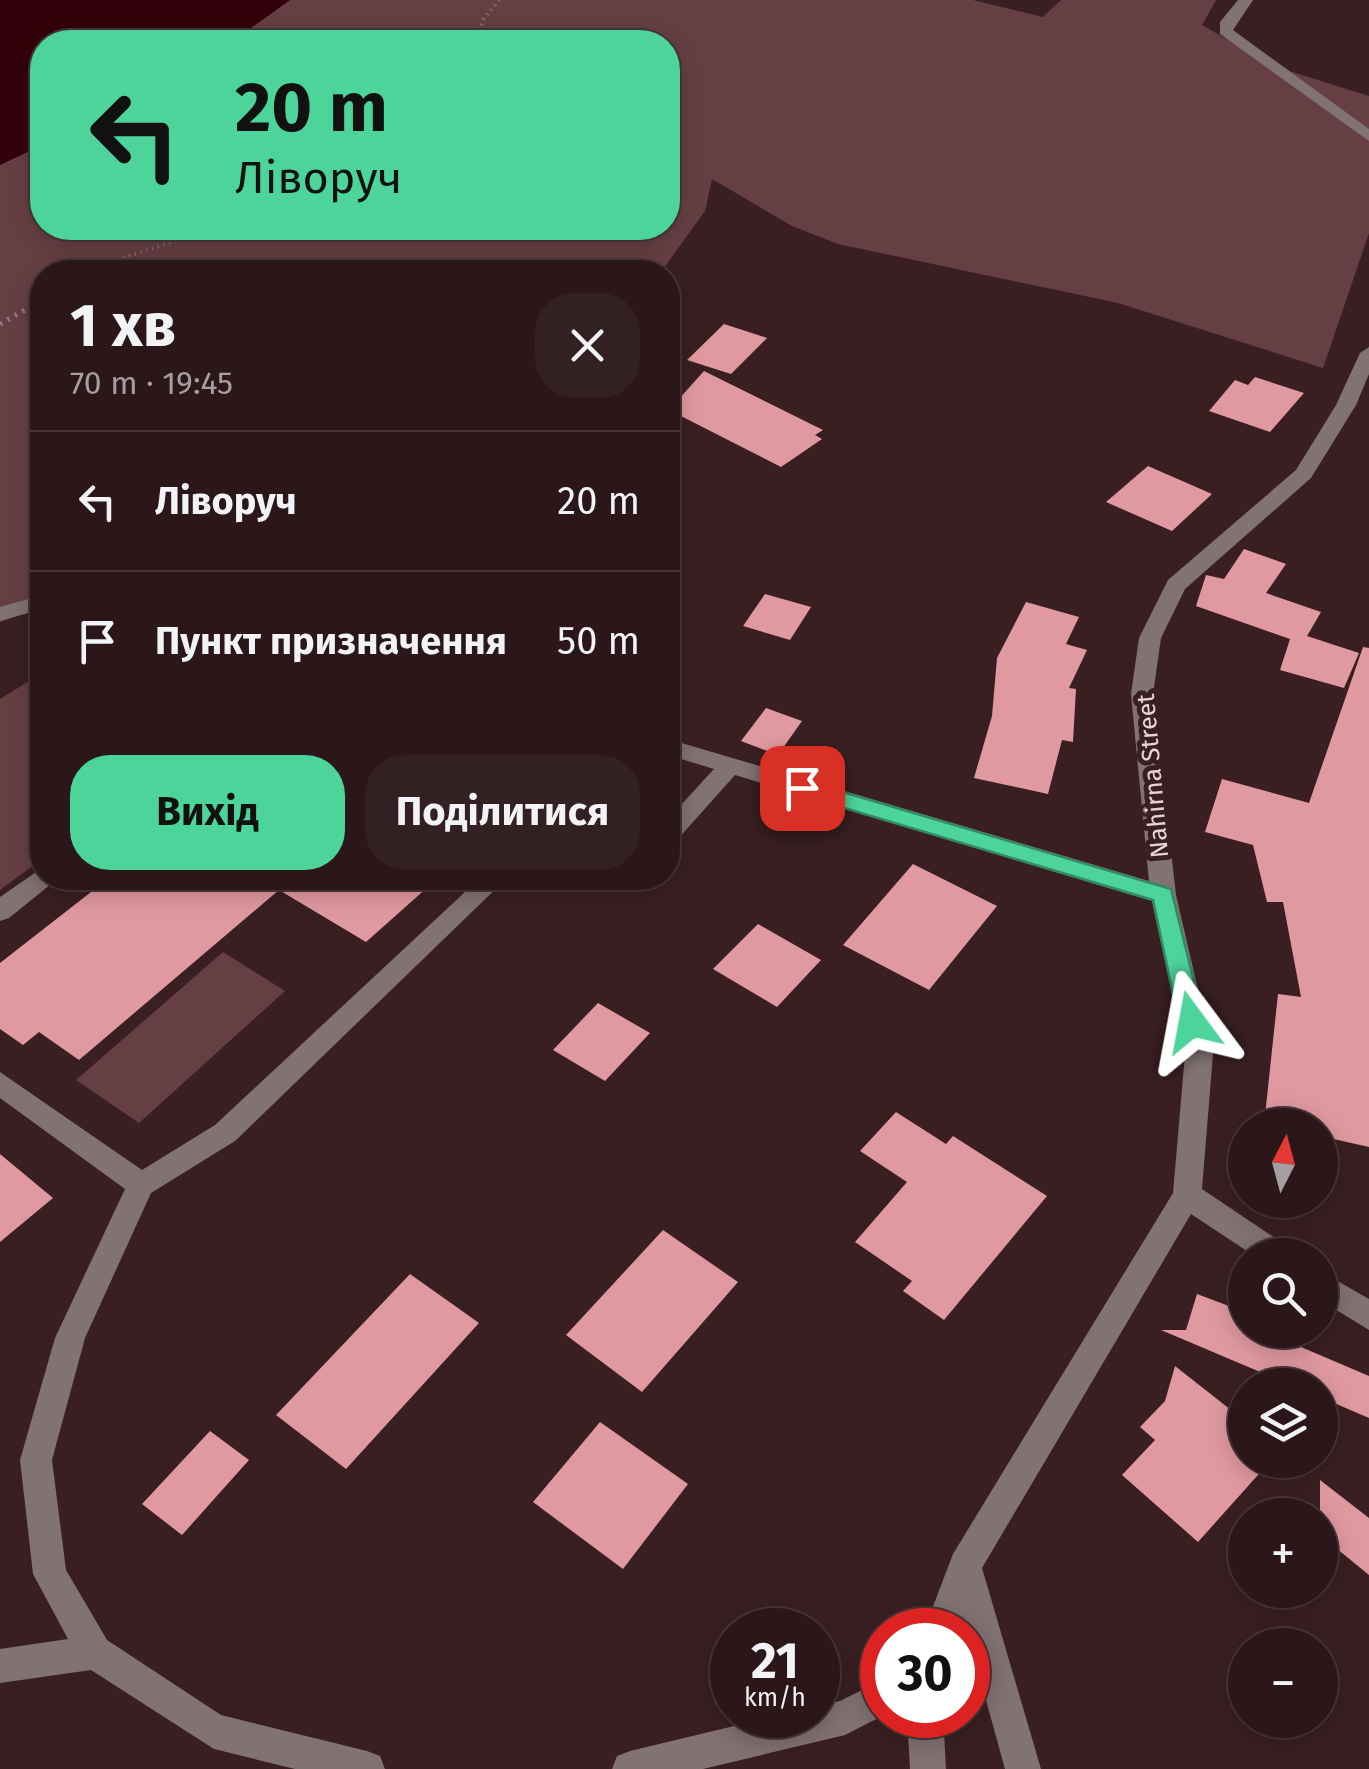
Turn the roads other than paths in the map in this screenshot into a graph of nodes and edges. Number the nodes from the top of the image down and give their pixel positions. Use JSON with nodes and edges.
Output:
{"nodes":[{"id":1,"x":1246,"y":0,"type":"edge"},
{"id":2,"x":1369,"y":136,"type":"edge"},
{"id":3,"x":1369,"y":353,"type":"edge"},
{"id":4,"x":30,"y":605,"type":"edge"},
{"id":5,"x":0,"y":614,"type":"edge"},
{"id":6,"x":680,"y":751,"type":"edge"},
{"id":7,"x":730,"y":766,"type":"junction"},
{"id":8,"x":680,"y":821,"type":"edge"},
{"id":9,"x":30,"y":887,"type":"edge"},
{"id":10,"x":482,"y":890,"type":"edge"},
{"id":11,"x":1163,"y":895,"type":"junction"},
{"id":12,"x":0,"y":911,"type":"edge"},
{"id":13,"x":0,"y":1084,"type":"edge"},
{"id":14,"x":141,"y":1185,"type":"junction"},
{"id":15,"x":1187,"y":1195,"type":"junction"},
{"id":16,"x":1252,"y":1238,"type":"edge"},
{"id":17,"x":1338,"y":1296,"type":"edge"},
{"id":18,"x":1369,"y":1316,"type":"edge"},
{"id":19,"x":965,"y":1566,"type":"junction"},
{"id":20,"x":949,"y":1608,"type":"edge"},
{"id":21,"x":96,"y":1652,"type":"junction"},
{"id":22,"x":0,"y":1666,"type":"edge"},
{"id":23,"x":860,"y":1709,"type":"edge"},
{"id":24,"x":926,"y":1738,"type":"edge"},
{"id":25,"x":366,"y":1769,"type":"edge"},
{"id":26,"x":630,"y":1769,"type":"edge"},
{"id":27,"x":928,"y":1769,"type":"edge"},
{"id":28,"x":1023,"y":1769,"type":"edge"}],
"edges":[{"from":1,"to":2,"type":"street"},
{"from":3,"to":11,"type":"street","name":"Nahirna Street"},
{"from":4,"to":5,"type":"street"},
{"from":6,"to":7,"type":"street"},
{"from":7,"to":8,"type":"street"},
{"from":7,"to":11,"type":"street"},
{"from":9,"to":12,"type":"street"},
{"from":10,"to":14,"type":"street"},
{"from":11,"to":15,"type":"street","name":"Nahirna Street"},
{"from":13,"to":14,"type":"street"},
{"from":14,"to":21,"type":"street"},
{"from":15,"to":16,"type":"street"},
{"from":15,"to":19,"type":"street","name":"Nahirna Street"},
{"from":17,"to":18,"type":"street"},
{"from":19,"to":20,"type":"street","name":"Nahirna Street"},
{"from":19,"to":28,"type":"street"},
{"from":21,"to":22,"type":"street"},
{"from":21,"to":25,"type":"street"},
{"from":23,"to":26,"type":"street"},
{"from":24,"to":27,"type":"street"}]}
